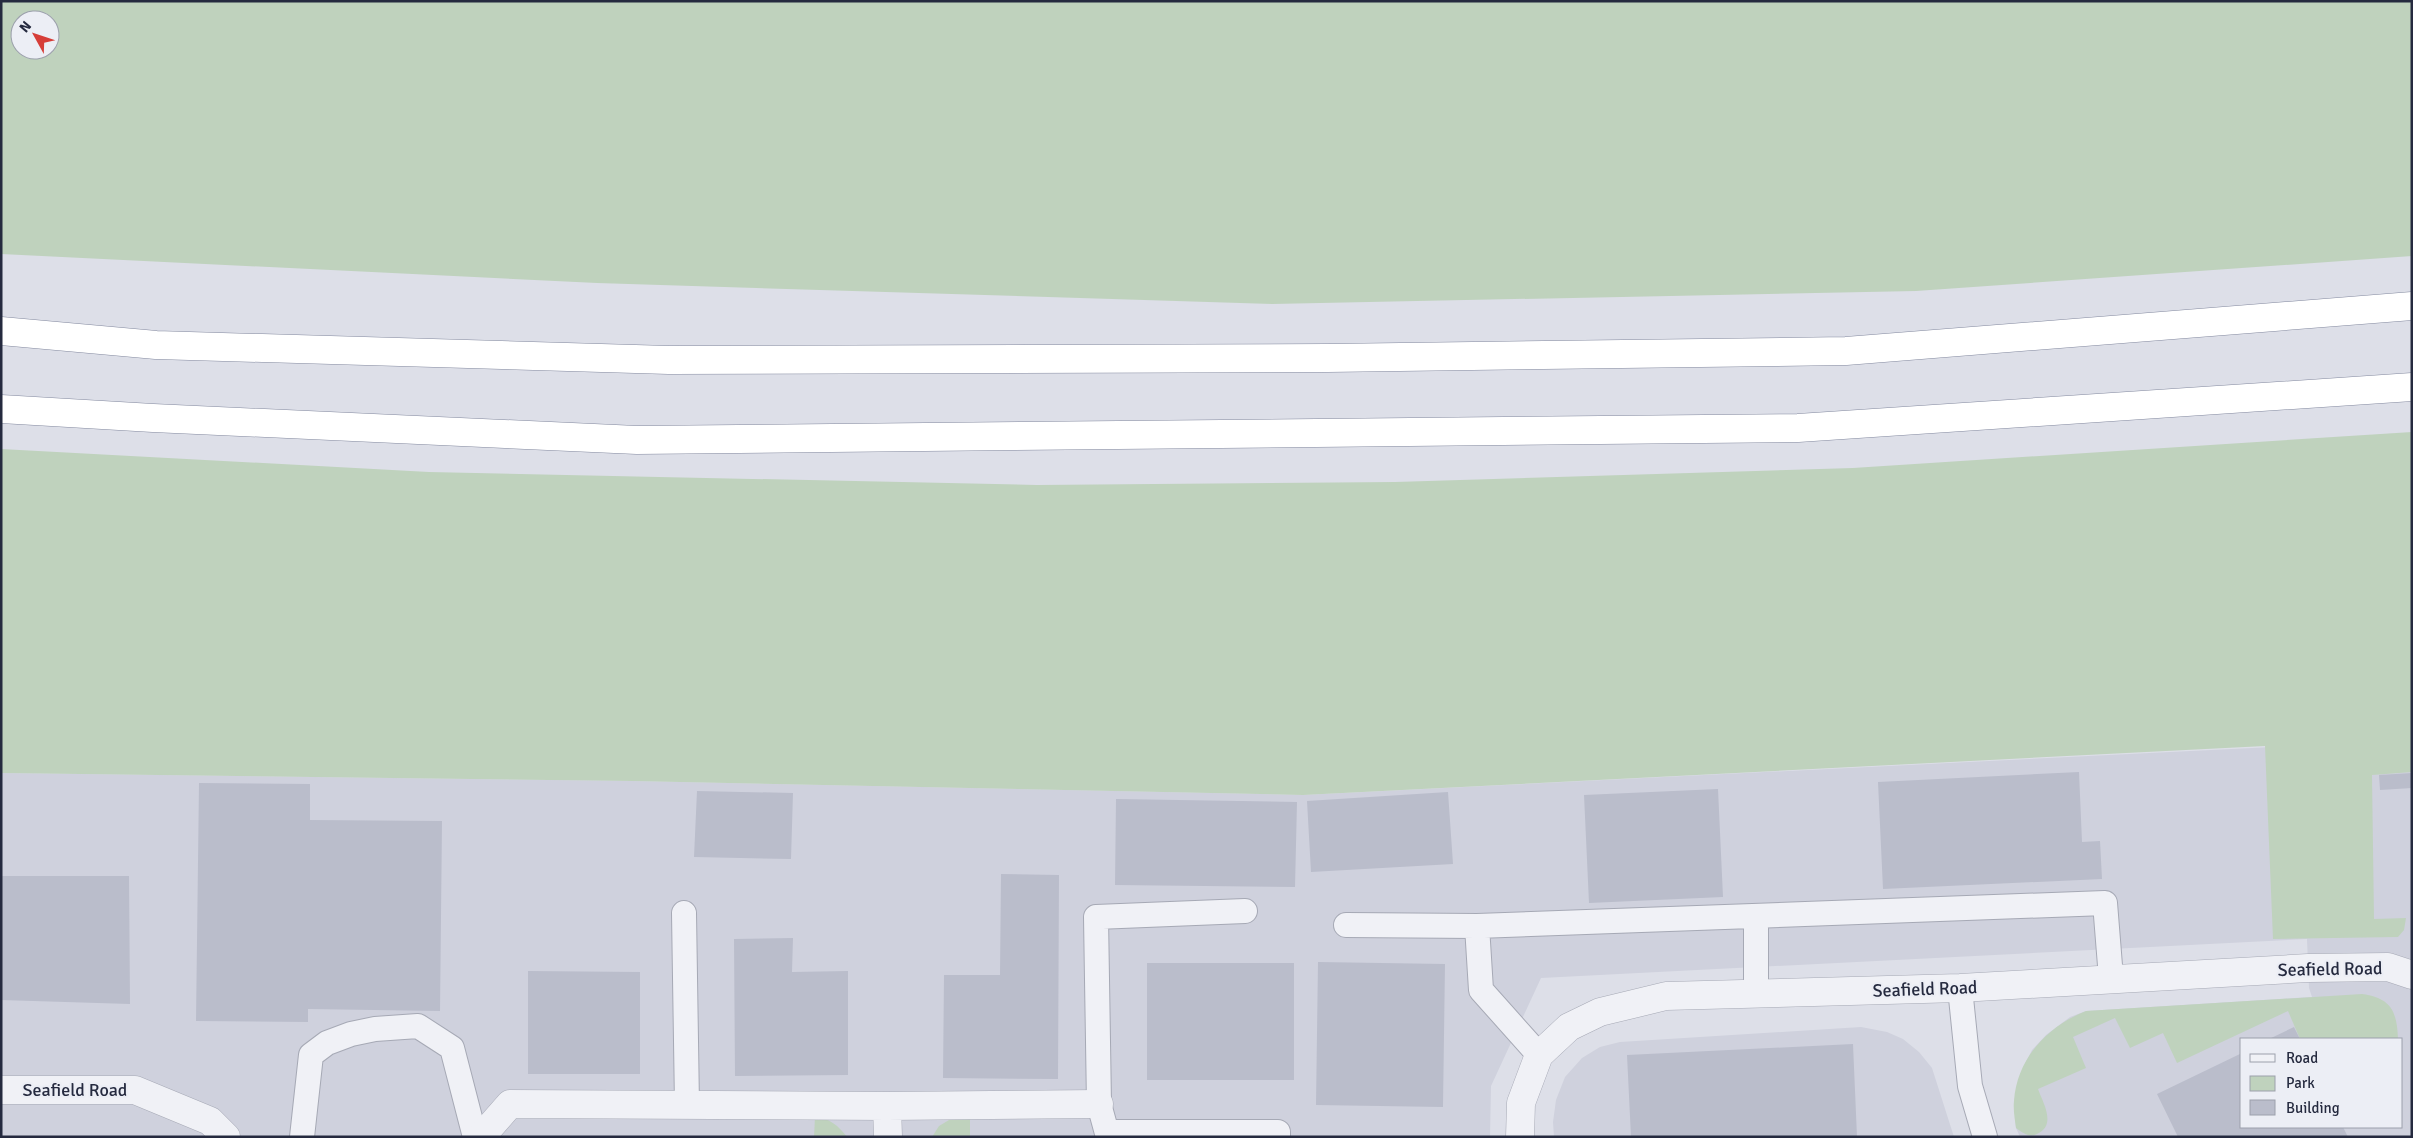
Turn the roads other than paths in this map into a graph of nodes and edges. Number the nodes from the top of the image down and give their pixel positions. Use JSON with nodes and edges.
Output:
{"nodes":[{"id":1,"x":2412,"y":306,"type":"edge"},
{"id":2,"x":1,"y":331,"type":"edge"},
{"id":3,"x":2412,"y":387,"type":"edge"},
{"id":4,"x":1,"y":409,"type":"edge"},
{"id":5,"x":1245,"y":911,"type":"dead end"},
{"id":6,"x":684,"y":913,"type":"dead end"},
{"id":7,"x":1756,"y":916,"type":"junction"},
{"id":8,"x":1346,"y":924,"type":"dead end"},
{"id":9,"x":1477,"y":926,"type":"junction"},
{"id":10,"x":2412,"y":975,"type":"edge"},
{"id":11,"x":2111,"y":978,"type":"junction"},
{"id":12,"x":1960,"y":988,"type":"junction"},
{"id":13,"x":1756,"y":993,"type":"junction"},
{"id":14,"x":1539,"y":1055,"type":"junction"},
{"id":15,"x":1,"y":1090,"type":"edge"},
{"id":16,"x":1099,"y":1104,"type":"junction"},
{"id":17,"x":688,"y":1105,"type":"junction"},
{"id":18,"x":887,"y":1106,"type":"junction"},
{"id":19,"x":1108,"y":1134,"type":"edge"},
{"id":20,"x":226,"y":1137,"type":"edge"},
{"id":21,"x":302,"y":1137,"type":"edge"},
{"id":22,"x":476,"y":1137,"type":"edge"},
{"id":23,"x":481,"y":1137,"type":"edge"},
{"id":24,"x":888,"y":1137,"type":"edge"},
{"id":25,"x":1278,"y":1137,"type":"edge"},
{"id":26,"x":1520,"y":1137,"type":"edge"},
{"id":27,"x":1984,"y":1137,"type":"edge"}],
"edges":[{"from":1,"to":2,"type":"highway"},
{"from":3,"to":4,"type":"highway"},
{"from":5,"to":16,"type":"lane"},
{"from":6,"to":17,"type":"lane"},
{"from":7,"to":9,"type":"lane"},
{"from":7,"to":11,"type":"lane"},
{"from":7,"to":13,"type":"lane"},
{"from":8,"to":9,"type":"lane"},
{"from":9,"to":14,"type":"lane"},
{"from":10,"to":11,"type":"street","name":"Seafield Road"},
{"from":11,"to":12,"type":"street","name":"Seafield Road"},
{"from":12,"to":13,"type":"street","name":"Seafield Road"},
{"from":12,"to":27,"type":"lane"},
{"from":13,"to":14,"type":"street","name":"Seafield Road"},
{"from":14,"to":26,"type":"street","name":"Seafield Road"},
{"from":15,"to":20,"type":"street","name":"Seafield Road"},
{"from":16,"to":18,"type":"street"},
{"from":16,"to":19,"type":"lane"},
{"from":17,"to":18,"type":"street"},
{"from":17,"to":23,"type":"street"},
{"from":18,"to":24,"type":"street"},
{"from":19,"to":25,"type":"lane"},
{"from":21,"to":22,"type":"lane"}]}
